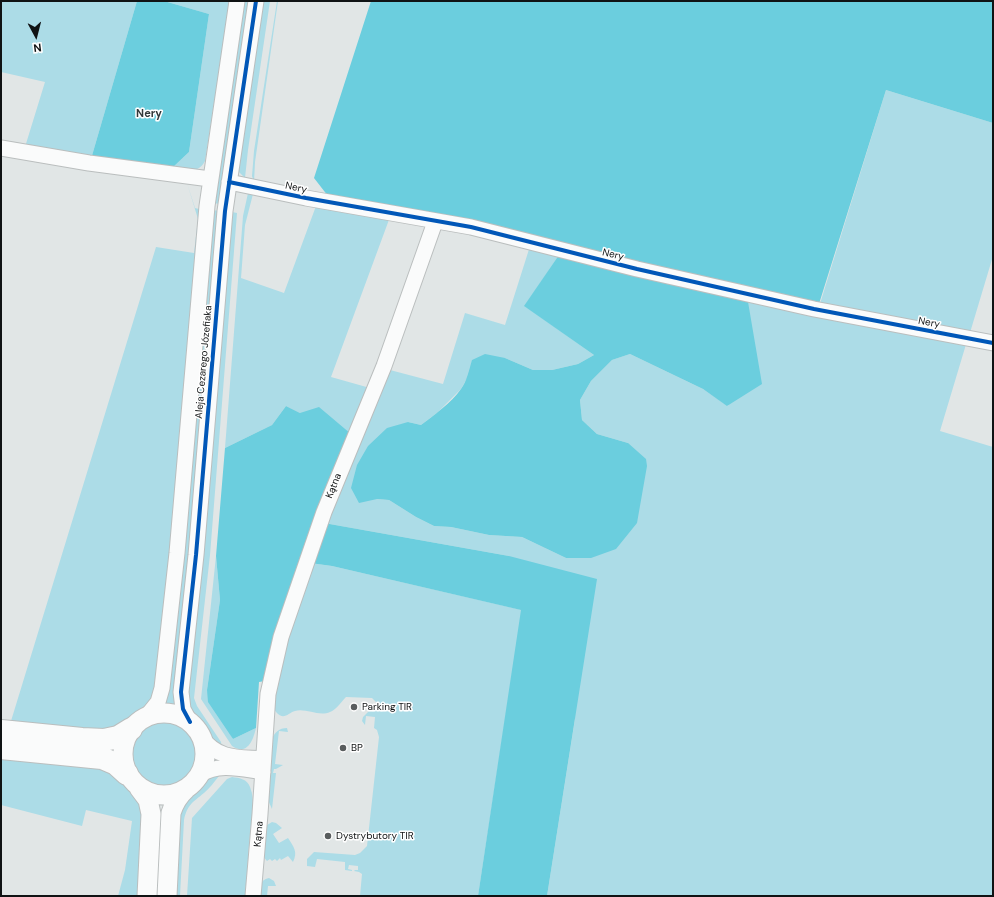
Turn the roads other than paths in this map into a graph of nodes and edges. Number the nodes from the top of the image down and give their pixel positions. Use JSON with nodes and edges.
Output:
{"nodes":[{"id":1,"x":237,"y":1,"type":"edge"},
{"id":2,"x":256,"y":1,"type":"edge"},
{"id":3,"x":1,"y":148,"type":"edge"},
{"id":4,"x":210,"y":179,"type":"junction"},
{"id":5,"x":229,"y":182,"type":"junction"},
{"id":6,"x":435,"y":222,"type":"junction"},
{"id":7,"x":993,"y":343,"type":"edge"},
{"id":8,"x":190,"y":722,"type":"junction"},
{"id":9,"x":138,"y":723,"type":"junction"},
{"id":10,"x":1,"y":731,"type":"edge"},
{"id":11,"x":202,"y":738,"type":"junction"},
{"id":12,"x":1,"y":748,"type":"edge"},
{"id":13,"x":263,"y":765,"type":"junction"},
{"id":14,"x":200,"y":775,"type":"junction"},
{"id":15,"x":133,"y":781,"type":"junction"},
{"id":16,"x":186,"y":790,"type":"junction"},
{"id":17,"x":147,"y":896,"type":"edge"},
{"id":18,"x":167,"y":896,"type":"edge"},
{"id":19,"x":253,"y":896,"type":"edge"}],
"edges":[{"from":1,"to":4,"type":"street","name":"Aleja Cezarego Józefiaka"},
{"from":2,"to":5,"type":"street","name":"Aleja Cezarego Józefiaka"},
{"from":3,"to":4,"type":"street"},
{"from":4,"to":9,"type":"street","name":"Aleja Cezarego Józefiaka"},
{"from":5,"to":6,"type":"street","name":"Nery"},
{"from":5,"to":8,"type":"street","name":"Aleja Cezarego Józefiaka"},
{"from":6,"to":7,"type":"street","name":"Nery"},
{"from":6,"to":13,"type":"street","name":"Kątna"},
{"from":8,"to":9,"type":"main road"},
{"from":8,"to":11,"type":"main road"},
{"from":9,"to":10,"type":"highway"},
{"from":9,"to":15,"type":"main road"},
{"from":11,"to":13,"type":"street"},
{"from":11,"to":14,"type":"main road"},
{"from":12,"to":15,"type":"highway"},
{"from":13,"to":14,"type":"street"},
{"from":13,"to":19,"type":"street","name":"Kątna"},
{"from":14,"to":16,"type":"main road"},
{"from":15,"to":16,"type":"main road"},
{"from":15,"to":17,"type":"main road"},
{"from":16,"to":18,"type":"main road"}]}
